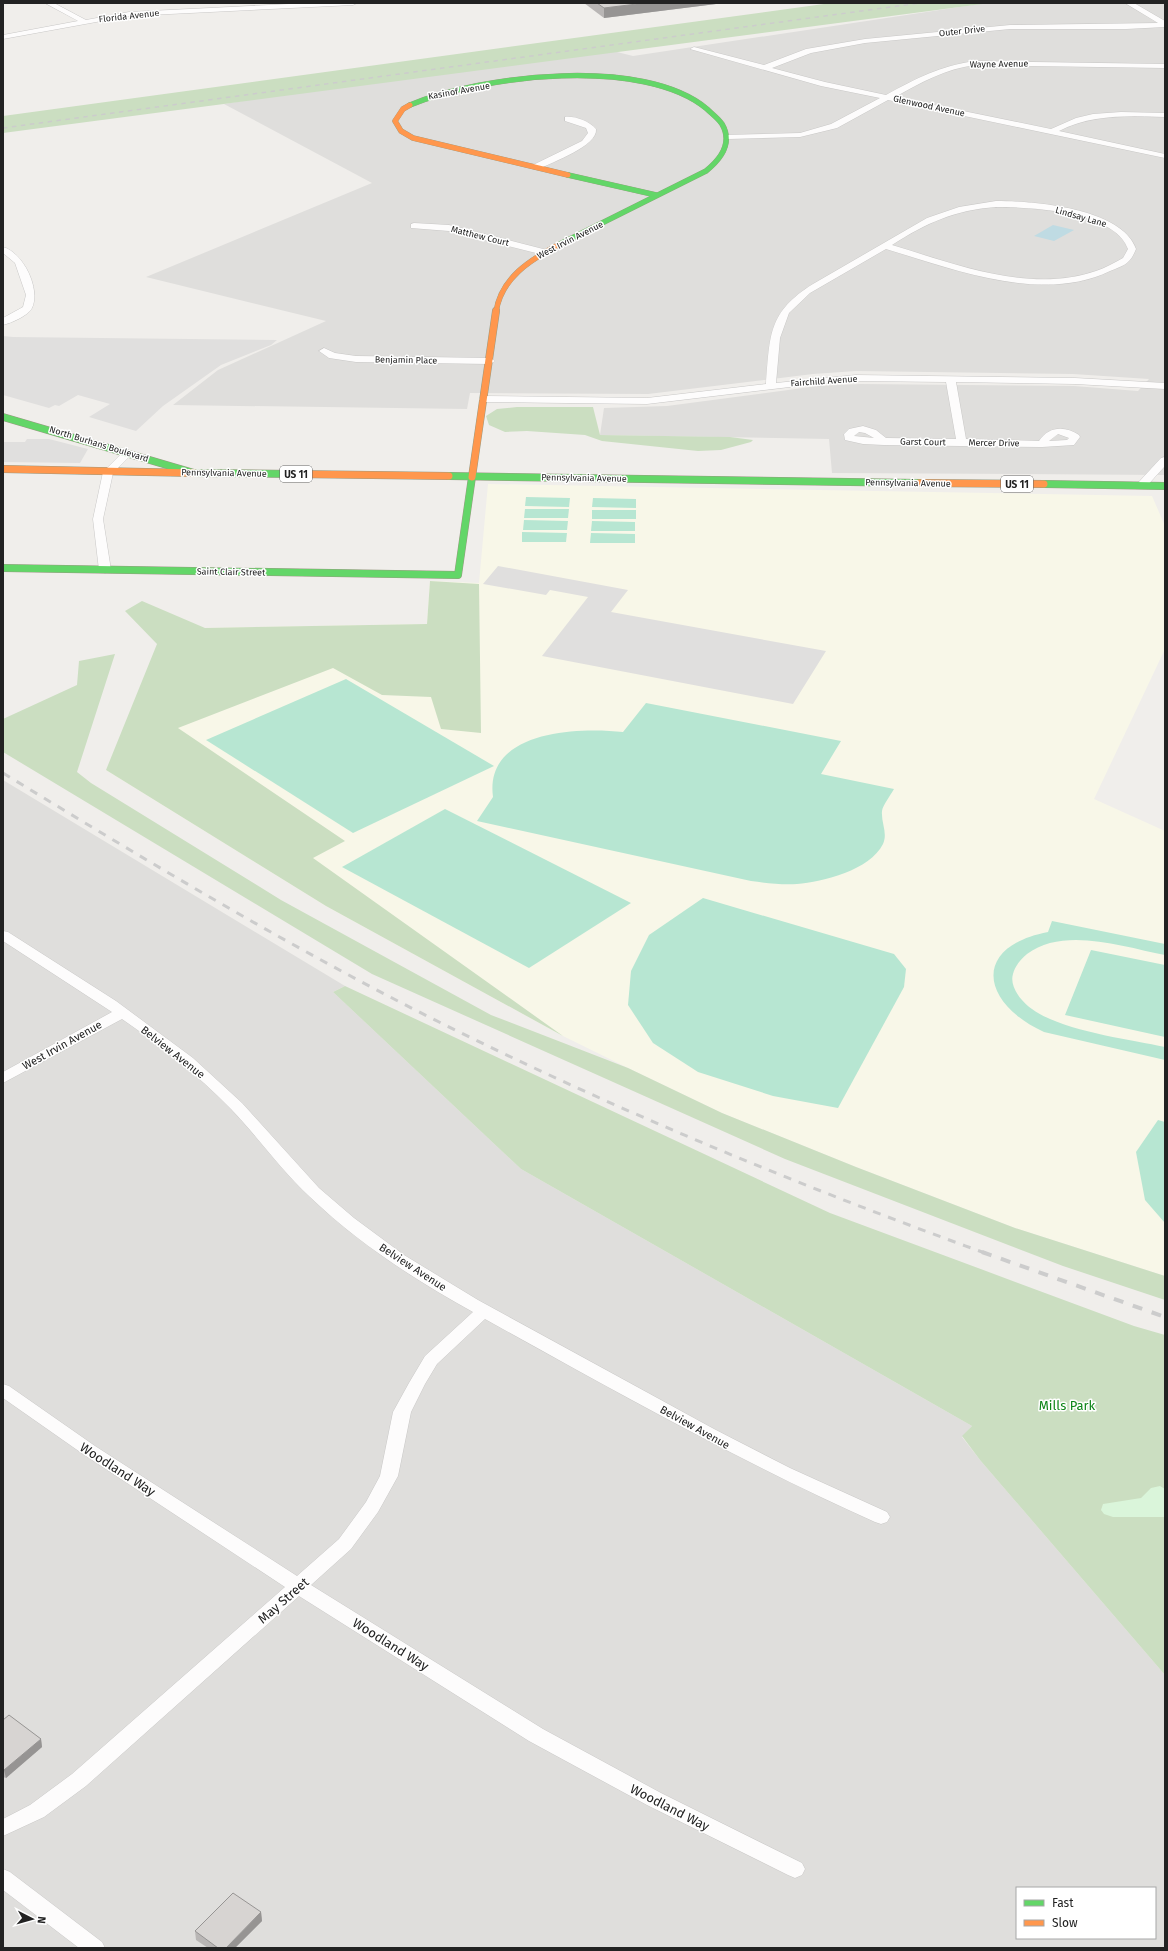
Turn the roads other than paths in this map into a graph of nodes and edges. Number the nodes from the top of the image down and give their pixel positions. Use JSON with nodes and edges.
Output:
{"nodes":[{"id":1,"x":49,"y":3,"type":"edge"},
{"id":2,"x":353,"y":3,"type":"edge"},
{"id":3,"x":1129,"y":3,"type":"edge"},
{"id":4,"x":83,"y":22,"type":"junction"},
{"id":5,"x":1165,"y":24,"type":"edge"},
{"id":6,"x":3,"y":37,"type":"edge"},
{"id":7,"x":694,"y":49,"type":"dead end"},
{"id":8,"x":1165,"y":66,"type":"edge"},
{"id":9,"x":764,"y":68,"type":"junction"},
{"id":10,"x":889,"y":98,"type":"junction"},
{"id":11,"x":1165,"y":115,"type":"edge"},
{"id":12,"x":568,"y":119,"type":"dead end"},
{"id":13,"x":1052,"y":132,"type":"junction"},
{"id":14,"x":728,"y":138,"type":"junction"},
{"id":15,"x":1165,"y":156,"type":"edge"},
{"id":16,"x":536,"y":167,"type":"junction"},
{"id":17,"x":656,"y":196,"type":"junction"},
{"id":18,"x":414,"y":226,"type":"dead end"},
{"id":19,"x":886,"y":246,"type":"junction"},
{"id":20,"x":3,"y":250,"type":"edge"},
{"id":21,"x":544,"y":252,"type":"junction"},
{"id":22,"x":3,"y":322,"type":"edge"},
{"id":23,"x":324,"y":352,"type":"dead end"},
{"id":24,"x":490,"y":361,"type":"junction"},
{"id":25,"x":950,"y":379,"type":"junction"},
{"id":26,"x":771,"y":386,"type":"junction"},
{"id":27,"x":1165,"y":386,"type":"edge"},
{"id":28,"x":484,"y":400,"type":"junction"},
{"id":29,"x":3,"y":417,"type":"edge"},
{"id":30,"x":884,"y":442,"type":"dead end"},
{"id":31,"x":962,"y":443,"type":"junction"},
{"id":32,"x":1042,"y":444,"type":"dead end"},
{"id":33,"x":128,"y":453,"type":"junction"},
{"id":34,"x":1165,"y":460,"type":"edge"},
{"id":35,"x":3,"y":469,"type":"edge"},
{"id":36,"x":108,"y":472,"type":"junction"},
{"id":37,"x":194,"y":473,"type":"junction"},
{"id":38,"x":473,"y":476,"type":"junction"},
{"id":39,"x":1141,"y":486,"type":"junction"},
{"id":40,"x":1165,"y":486,"type":"edge"},
{"id":41,"x":3,"y":568,"type":"edge"},
{"id":42,"x":105,"y":570,"type":"junction"},
{"id":43,"x":458,"y":575,"type":"joint"},
{"id":44,"x":3,"y":935,"type":"edge"},
{"id":45,"x":121,"y":1012,"type":"junction"},
{"id":46,"x":3,"y":1078,"type":"edge"},
{"id":47,"x":484,"y":1311,"type":"junction"},
{"id":48,"x":3,"y":1390,"type":"edge"},
{"id":49,"x":881,"y":1517,"type":"dead end"},
{"id":50,"x":298,"y":1586,"type":"junction"},
{"id":51,"x":3,"y":1828,"type":"edge"},
{"id":52,"x":795,"y":1869,"type":"dead end"},
{"id":53,"x":3,"y":1878,"type":"edge"},
{"id":54,"x":95,"y":1948,"type":"edge"}],
"edges":[{"from":1,"to":4,"type":"street"},
{"from":2,"to":4,"type":"street","name":"Florida Avenue"},
{"from":3,"to":5,"type":"street"},
{"from":4,"to":6,"type":"street","name":"Florida Avenue"},
{"from":5,"to":9,"type":"street","name":"Outer Drive"},
{"from":7,"to":9,"type":"street","name":"Glenwood Avenue"},
{"from":8,"to":10,"type":"street","name":"Wayne Avenue"},
{"from":9,"to":10,"type":"street","name":"Glenwood Avenue"},
{"from":10,"to":13,"type":"street","name":"Glenwood Avenue"},
{"from":10,"to":14,"type":"street","name":"Wayne Avenue"},
{"from":11,"to":13,"type":"street"},
{"from":12,"to":16,"type":"street"},
{"from":13,"to":15,"type":"street","name":"Glenwood Avenue"},
{"from":14,"to":16,"type":"street","name":"Kasinof Avenue"},
{"from":14,"to":17,"type":"street","name":"West Irvin Avenue"},
{"from":16,"to":17,"type":"street","name":"Kasinof Avenue"},
{"from":17,"to":21,"type":"street","name":"West Irvin Avenue"},
{"from":18,"to":21,"type":"street","name":"Matthew Court"},
{"from":19,"to":19,"type":"street","name":"Lindsay Lane"},
{"from":19,"to":26,"type":"street","name":"Lindsay Lane"},
{"from":20,"to":22,"type":"street"},
{"from":21,"to":24,"type":"street","name":"West Irvin Avenue"},
{"from":23,"to":24,"type":"street","name":"Benjamin Place"},
{"from":24,"to":28,"type":"street","name":"West Irvin Avenue"},
{"from":25,"to":26,"type":"street","name":"Fairchild Avenue"},
{"from":25,"to":27,"type":"street","name":"Fairchild Avenue"},
{"from":25,"to":31,"type":"street","name":"Mercer Drive"},
{"from":26,"to":28,"type":"street","name":"Fairchild Avenue"},
{"from":28,"to":38,"type":"street","name":"West Irvin Avenue"},
{"from":29,"to":33,"type":"street","name":"North Burhans Boulevard","number":"US 11"},
{"from":30,"to":31,"type":"street","name":"Garst Court"},
{"from":31,"to":32,"type":"street","name":"Mercer Drive"},
{"from":33,"to":36,"type":"street"},
{"from":33,"to":37,"type":"street","name":"North Burhans Boulevard","number":"US 11"},
{"from":34,"to":39,"type":"street"},
{"from":35,"to":36,"type":"street","name":"Pennsylvania Avenue"},
{"from":36,"to":37,"type":"street","name":"Pennsylvania Avenue"},
{"from":36,"to":42,"type":"street"},
{"from":37,"to":38,"type":"street","name":"Pennsylvania Avenue","number":"US 11"},
{"from":38,"to":39,"type":"street","name":"Pennsylvania Avenue","number":"US 11"},
{"from":38,"to":43,"type":"street","name":"West Irvin Avenue"},
{"from":39,"to":40,"type":"street","name":"Pennsylvania Avenue","number":"US 11"},
{"from":41,"to":42,"type":"street","name":"Saint Clair Street"},
{"from":42,"to":43,"type":"street","name":"Saint Clair Street"},
{"from":44,"to":45,"type":"street","name":"Belview Avenue"},
{"from":45,"to":46,"type":"street","name":"West Irvin Avenue"},
{"from":45,"to":47,"type":"street","name":"Belview Avenue"},
{"from":47,"to":49,"type":"street","name":"Belview Avenue"},
{"from":47,"to":50,"type":"street","name":"May Street"},
{"from":48,"to":50,"type":"street","name":"Woodland Way"},
{"from":50,"to":51,"type":"street","name":"May Street"},
{"from":50,"to":52,"type":"street","name":"Woodland Way"},
{"from":53,"to":54,"type":"street"}]}
